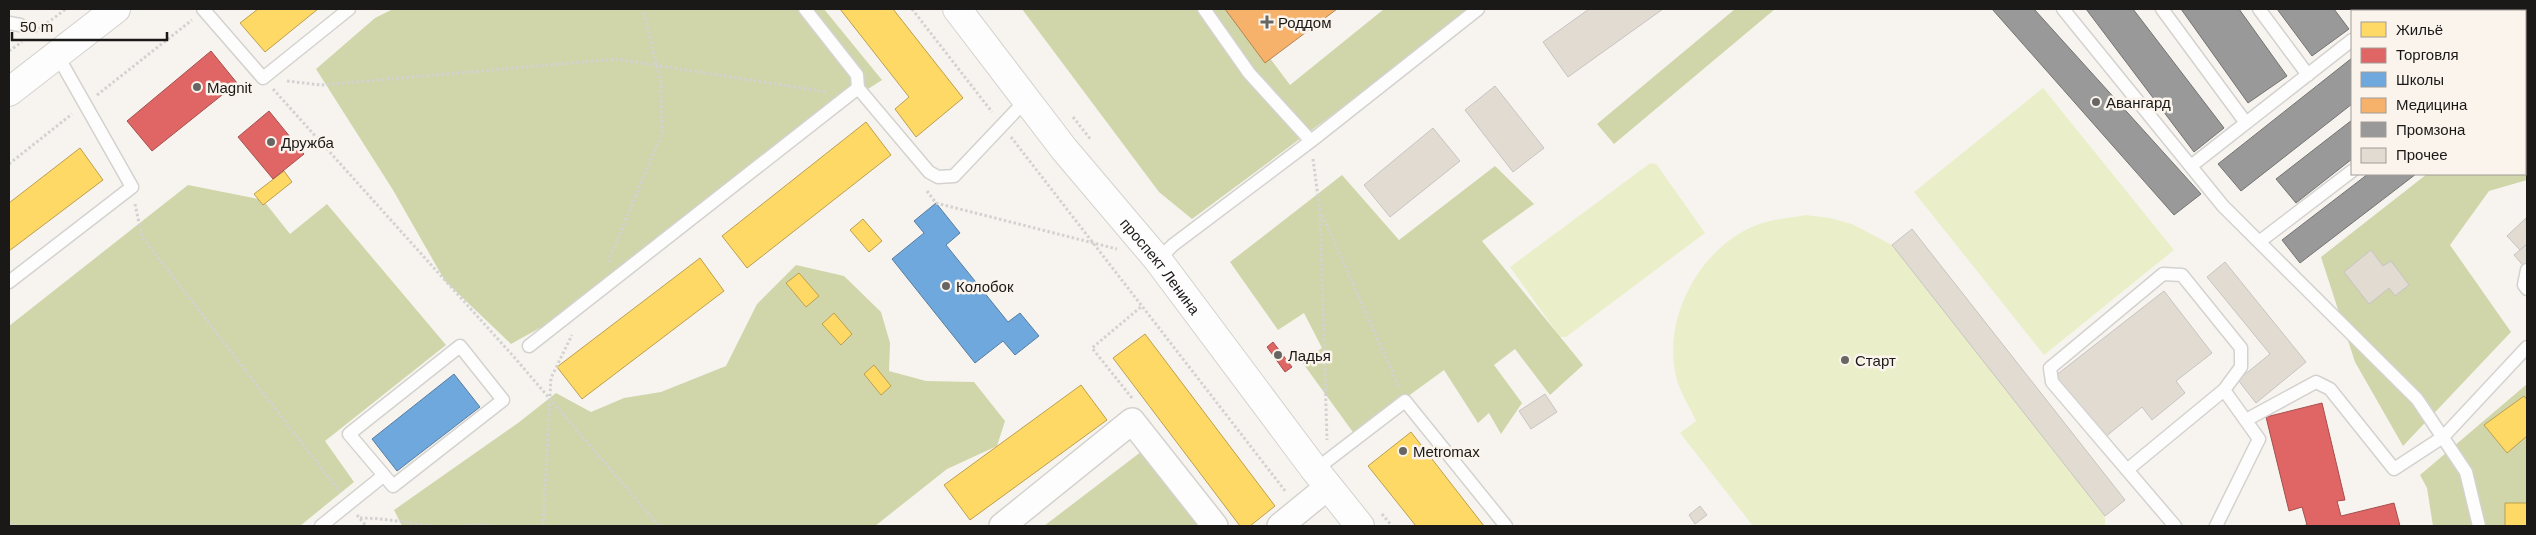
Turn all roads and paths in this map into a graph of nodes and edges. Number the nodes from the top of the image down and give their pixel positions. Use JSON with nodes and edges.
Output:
{"nodes":[{"id":1,"x":349,"y":9,"type":"edge"},
{"id":2,"x":805,"y":9,"type":"edge"},
{"id":3,"x":912,"y":9,"type":"edge"},
{"id":4,"x":957,"y":9,"type":"edge"},
{"id":5,"x":1204,"y":9,"type":"edge"},
{"id":6,"x":1478,"y":9,"type":"edge"},
{"id":7,"x":2063,"y":9,"type":"edge"},
{"id":8,"x":2162,"y":9,"type":"edge"},
{"id":9,"x":2259,"y":9,"type":"edge"},
{"id":10,"x":204,"y":10,"type":"edge"},
{"id":11,"x":109,"y":11,"type":"edge"},
{"id":12,"x":2351,"y":41,"type":"edge"},
{"id":13,"x":56,"y":53,"type":"junction"},
{"id":14,"x":2308,"y":75,"type":"junction"},
{"id":15,"x":263,"y":78,"type":"junction"},
{"id":16,"x":9,"y":92,"type":"edge"},
{"id":17,"x":854,"y":92,"type":"junction"},
{"id":18,"x":1026,"y":100,"type":"junction"},
{"id":19,"x":84,"y":105,"type":"junction"},
{"id":20,"x":2246,"y":123,"type":"junction"},
{"id":21,"x":1002,"y":125,"type":"junction"},
{"id":22,"x":1311,"y":142,"type":"junction"},
{"id":23,"x":9,"y":164,"type":"edge"},
{"id":24,"x":2191,"y":166,"type":"junction"},
{"id":25,"x":2351,"y":172,"type":"edge"},
{"id":26,"x":132,"y":187,"type":"junction"},
{"id":27,"x":924,"y":188,"type":"dead end"},
{"id":28,"x":1320,"y":212,"type":"junction"},
{"id":29,"x":2259,"y":242,"type":"junction"},
{"id":30,"x":1094,"y":244,"type":"junction"},
{"id":31,"x":1122,"y":251,"type":"dead end"},
{"id":32,"x":1158,"y":260,"type":"junction"},
{"id":33,"x":2527,"y":270,"type":"edge"},
{"id":34,"x":9,"y":282,"type":"edge"},
{"id":35,"x":2527,"y":289,"type":"edge"},
{"id":36,"x":529,"y":346,"type":"dead end"},
{"id":37,"x":2527,"y":347,"type":"edge"},
{"id":38,"x":2224,"y":390,"type":"junction"},
{"id":39,"x":1405,"y":401,"type":"junction"},
{"id":40,"x":2246,"y":420,"type":"junction"},
{"id":41,"x":2443,"y":437,"type":"junction"},
{"id":42,"x":1327,"y":445,"type":"dead end"},
{"id":43,"x":2127,"y":470,"type":"junction"},
{"id":44,"x":383,"y":476,"type":"junction"},
{"id":45,"x":1322,"y":478,"type":"junction"},
{"id":46,"x":348,"y":503,"type":"junction"},
{"id":47,"x":1300,"y":510,"type":"junction"},
{"id":48,"x":360,"y":518,"type":"junction"},
{"id":49,"x":9,"y":523,"type":"edge"},
{"id":50,"x":18,"y":526,"type":"edge"},
{"id":51,"x":320,"y":526,"type":"edge"},
{"id":52,"x":366,"y":526,"type":"edge"},
{"id":53,"x":495,"y":526,"type":"edge"},
{"id":54,"x":659,"y":526,"type":"edge"},
{"id":55,"x":1002,"y":526,"type":"edge"},
{"id":56,"x":1214,"y":526,"type":"edge"},
{"id":57,"x":1280,"y":526,"type":"edge"},
{"id":58,"x":1360,"y":526,"type":"edge"},
{"id":59,"x":1506,"y":526,"type":"edge"},
{"id":60,"x":2175,"y":526,"type":"edge"},
{"id":61,"x":2216,"y":526,"type":"edge"},
{"id":62,"x":2479,"y":526,"type":"edge"}],
"edges":[{"from":1,"to":15,"type":"lane"},
{"from":2,"to":17,"type":"lane"},
{"from":3,"to":21,"type":"path"},
{"from":4,"to":18,"type":"street","name":"проспект Ленина"},
{"from":5,"to":22,"type":"lane"},
{"from":6,"to":22,"type":"lane"},
{"from":7,"to":24,"type":"lane"},
{"from":8,"to":20,"type":"lane"},
{"from":9,"to":14,"type":"lane"},
{"from":10,"to":15,"type":"lane"},
{"from":10,"to":19,"type":"path"},
{"from":11,"to":13,"type":"street"},
{"from":12,"to":14,"type":"lane"},
{"from":13,"to":16,"type":"street"},
{"from":13,"to":19,"type":"lane"},
{"from":14,"to":20,"type":"lane"},
{"from":15,"to":17,"type":"path"},
{"from":15,"to":54,"type":"path"},
{"from":17,"to":21,"type":"lane"},
{"from":17,"to":36,"type":"lane"},
{"from":18,"to":21,"type":"lane"},
{"from":18,"to":32,"type":"street","name":"проспект Ленина"},
{"from":19,"to":23,"type":"path"},
{"from":19,"to":26,"type":"lane"},
{"from":20,"to":24,"type":"lane"},
{"from":21,"to":30,"type":"path"},
{"from":22,"to":28,"type":"path"},
{"from":22,"to":32,"type":"lane"},
{"from":24,"to":29,"type":"lane"},
{"from":25,"to":29,"type":"lane"},
{"from":26,"to":34,"type":"lane"},
{"from":26,"to":46,"type":"path"},
{"from":27,"to":30,"type":"path"},
{"from":28,"to":39,"type":"path"},
{"from":28,"to":42,"type":"path"},
{"from":29,"to":41,"type":"lane"},
{"from":30,"to":31,"type":"path"},
{"from":30,"to":47,"type":"path"},
{"from":32,"to":45,"type":"street","name":"проспект Ленина"},
{"from":33,"to":35,"type":"lane"},
{"from":37,"to":41,"type":"lane"},
{"from":38,"to":40,"type":"lane"},
{"from":38,"to":43,"type":"lane"},
{"from":38,"to":43,"type":"lane"},
{"from":39,"to":45,"type":"lane"},
{"from":39,"to":59,"type":"lane"},
{"from":40,"to":41,"type":"lane"},
{"from":40,"to":61,"type":"lane"},
{"from":41,"to":62,"type":"lane"},
{"from":43,"to":60,"type":"lane"},
{"from":44,"to":44,"type":"lane"},
{"from":44,"to":46,"type":"lane"},
{"from":45,"to":47,"type":"street"},
{"from":45,"to":58,"type":"street","name":"проспект Ленина"},
{"from":46,"to":48,"type":"path"},
{"from":46,"to":51,"type":"lane"},
{"from":47,"to":57,"type":"street"},
{"from":48,"to":52,"type":"path"},
{"from":48,"to":53,"type":"path"},
{"from":49,"to":50,"type":"path"},
{"from":55,"to":56,"type":"street"}]}
